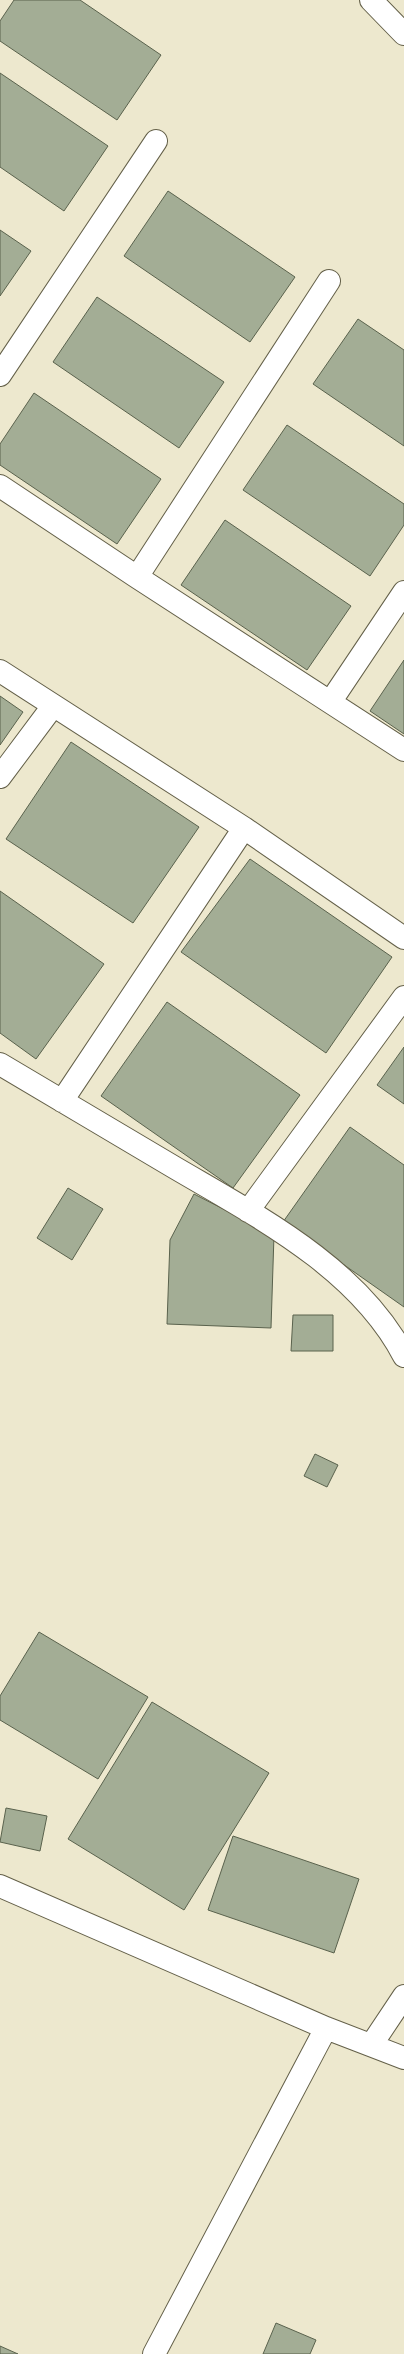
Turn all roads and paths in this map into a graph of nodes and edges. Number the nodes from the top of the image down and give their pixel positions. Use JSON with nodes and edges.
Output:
{"nodes":[{"id":1,"x":371,"y":0,"type":"edge"},
{"id":2,"x":404,"y":34,"type":"edge"},
{"id":3,"x":156,"y":141,"type":"dead end"},
{"id":4,"x":329,"y":281,"type":"dead end"},
{"id":5,"x":0,"y":375,"type":"edge"},
{"id":6,"x":0,"y":486,"type":"edge"},
{"id":7,"x":136,"y":577,"type":"junction"},
{"id":8,"x":404,"y":592,"type":"edge"},
{"id":9,"x":0,"y":671,"type":"edge"},
{"id":10,"x":331,"y":701,"type":"junction"},
{"id":11,"x":53,"y":706,"type":"junction"},
{"id":12,"x":404,"y":750,"type":"edge"},
{"id":13,"x":0,"y":777,"type":"edge"},
{"id":14,"x":244,"y":828,"type":"junction"},
{"id":15,"x":404,"y":938,"type":"edge"},
{"id":16,"x":404,"y":997,"type":"edge"},
{"id":17,"x":0,"y":1064,"type":"edge"},
{"id":18,"x":62,"y":1100,"type":"junction"},
{"id":19,"x":248,"y":1211,"type":"junction"},
{"id":20,"x":404,"y":1356,"type":"edge"},
{"id":21,"x":0,"y":1886,"type":"edge"},
{"id":22,"x":404,"y":1996,"type":"edge"},
{"id":23,"x":326,"y":2028,"type":"junction"},
{"id":24,"x":372,"y":2044,"type":"junction"},
{"id":25,"x":404,"y":2058,"type":"edge"},
{"id":26,"x":154,"y":2354,"type":"edge"}],
"edges":[{"from":1,"to":2,"type":"street"},
{"from":3,"to":5,"type":"street"},
{"from":4,"to":7,"type":"street"},
{"from":6,"to":7,"type":"street"},
{"from":7,"to":10,"type":"street"},
{"from":8,"to":10,"type":"street"},
{"from":9,"to":11,"type":"street"},
{"from":10,"to":12,"type":"street"},
{"from":11,"to":13,"type":"street"},
{"from":11,"to":14,"type":"street"},
{"from":14,"to":15,"type":"street"},
{"from":14,"to":18,"type":"street"},
{"from":16,"to":19,"type":"street"},
{"from":17,"to":18,"type":"street"},
{"from":18,"to":19,"type":"street"},
{"from":19,"to":20,"type":"street"},
{"from":21,"to":23,"type":"street"},
{"from":22,"to":24,"type":"street"},
{"from":23,"to":24,"type":"street"},
{"from":23,"to":26,"type":"street"},
{"from":24,"to":25,"type":"street"}]}
